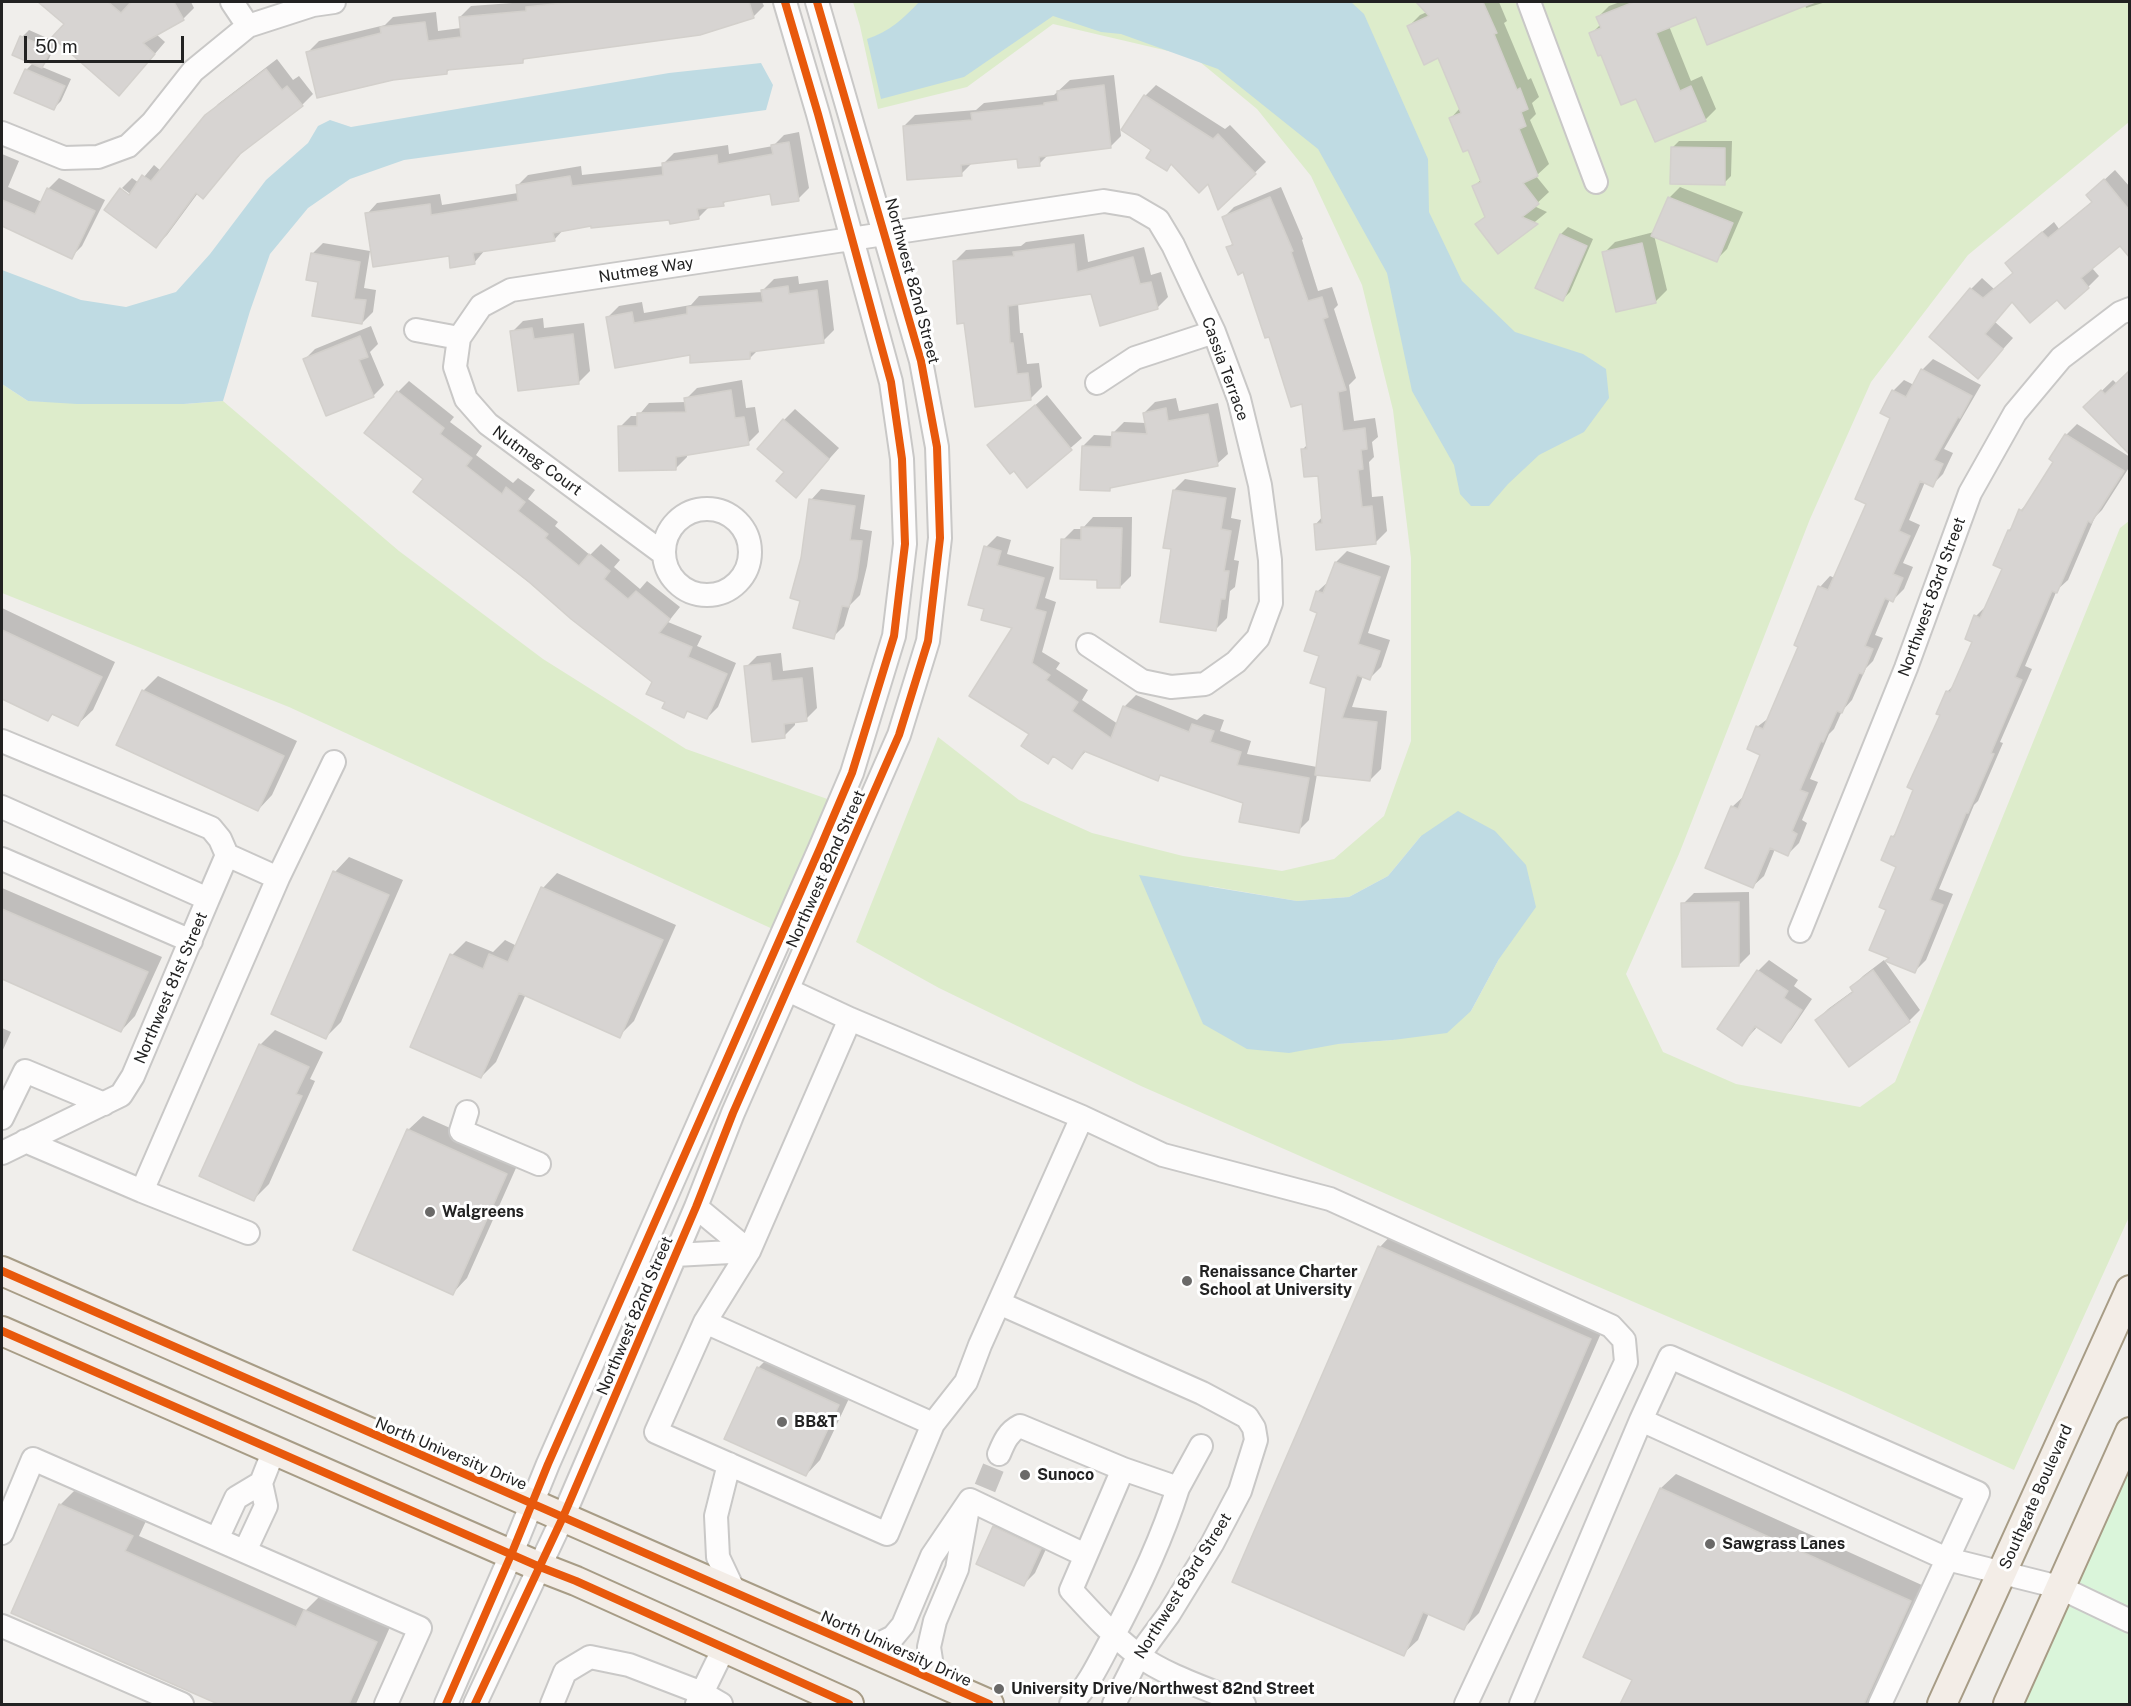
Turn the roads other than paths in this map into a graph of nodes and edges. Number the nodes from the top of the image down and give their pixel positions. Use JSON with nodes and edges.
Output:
{"nodes":[{"id":1,"x":232,"y":2,"type":"edge"},
{"id":2,"x":334,"y":2,"type":"edge"},
{"id":3,"x":784,"y":2,"type":"edge"},
{"id":4,"x":817,"y":2,"type":"edge"},
{"id":5,"x":1529,"y":2,"type":"edge"},
{"id":6,"x":248,"y":26,"type":"junction"},
{"id":7,"x":2,"y":133,"type":"edge"},
{"id":8,"x":1596,"y":182,"type":"dead end"},
{"id":9,"x":885,"y":233,"type":"junction"},
{"id":10,"x":852,"y":238,"type":"junction"},
{"id":11,"x":2130,"y":309,"type":"edge"},
{"id":12,"x":416,"y":330,"type":"dead end"},
{"id":13,"x":1214,"y":332,"type":"junction"},
{"id":14,"x":459,"y":338,"type":"junction"},
{"id":15,"x":1097,"y":383,"type":"dead end"},
{"id":16,"x":664,"y":554,"type":"dead end"},
{"id":17,"x":1089,"y":645,"type":"dead end"},
{"id":18,"x":2,"y":741,"type":"edge"},
{"id":19,"x":334,"y":762,"type":"dead end"},
{"id":20,"x":2,"y":807,"type":"edge"},
{"id":21,"x":227,"y":855,"type":"junction"},
{"id":22,"x":2,"y":859,"type":"edge"},
{"id":23,"x":278,"y":878,"type":"junction"},
{"id":24,"x":208,"y":899,"type":"junction"},
{"id":25,"x":1800,"y":931,"type":"dead end"},
{"id":26,"x":191,"y":941,"type":"junction"},
{"id":27,"x":788,"y":990,"type":"junction"},
{"id":28,"x":850,"y":1019,"type":"junction"},
{"id":29,"x":104,"y":1104,"type":"junction"},
{"id":30,"x":467,"y":1112,"type":"dead end"},
{"id":31,"x":2,"y":1118,"type":"edge"},
{"id":32,"x":1082,"y":1118,"type":"junction"},
{"id":33,"x":25,"y":1141,"type":"junction"},
{"id":34,"x":2,"y":1153,"type":"edge"},
{"id":35,"x":539,"y":1164,"type":"dead end"},
{"id":36,"x":142,"y":1191,"type":"junction"},
{"id":37,"x":696,"y":1207,"type":"junction"},
{"id":38,"x":248,"y":1233,"type":"dead end"},
{"id":39,"x":748,"y":1251,"type":"junction"},
{"id":40,"x":675,"y":1255,"type":"junction"},
{"id":41,"x":2,"y":1271,"type":"edge"},
{"id":42,"x":2130,"y":1290,"type":"edge"},
{"id":43,"x":999,"y":1303,"type":"junction"},
{"id":44,"x":705,"y":1322,"type":"junction"},
{"id":45,"x":2,"y":1331,"type":"edge"},
{"id":46,"x":1641,"y":1419,"type":"junction"},
{"id":47,"x":933,"y":1424,"type":"junction"},
{"id":48,"x":2130,"y":1431,"type":"edge"},
{"id":49,"x":1202,"y":1446,"type":"dead end"},
{"id":50,"x":274,"y":1450,"type":"junction"},
{"id":51,"x":999,"y":1454,"type":"tunnel mouth"},
{"id":52,"x":729,"y":1464,"type":"junction"},
{"id":53,"x":1123,"y":1469,"type":"junction"},
{"id":54,"x":261,"y":1483,"type":"junction"},
{"id":55,"x":1178,"y":1488,"type":"junction"},
{"id":56,"x":978,"y":1497,"type":"junction"},
{"id":57,"x":531,"y":1504,"type":"junction"},
{"id":58,"x":563,"y":1517,"type":"junction"},
{"id":59,"x":2,"y":1533,"type":"edge"},
{"id":60,"x":217,"y":1539,"type":"junction"},
{"id":61,"x":245,"y":1551,"type":"junction"},
{"id":62,"x":511,"y":1555,"type":"junction"},
{"id":63,"x":1085,"y":1555,"type":"junction"},
{"id":64,"x":1947,"y":1559,"type":"junction"},
{"id":65,"x":540,"y":1568,"type":"junction"},
{"id":66,"x":2002,"y":1573,"type":"junction"},
{"id":67,"x":2059,"y":1587,"type":"junction"},
{"id":68,"x":735,"y":1593,"type":"junction"},
{"id":69,"x":2130,"y":1621,"type":"edge"},
{"id":70,"x":2,"y":1626,"type":"edge"},
{"id":71,"x":1114,"y":1635,"type":"junction"},
{"id":72,"x":724,"y":1648,"type":"junction"},
{"id":73,"x":867,"y":1650,"type":"junction"},
{"id":74,"x":1139,"y":1655,"type":"junction"},
{"id":75,"x":934,"y":1680,"type":"junction"},
{"id":76,"x":707,"y":1701,"type":"edge"},
{"id":77,"x":182,"y":1704,"type":"edge"},
{"id":78,"x":386,"y":1704,"type":"edge"},
{"id":79,"x":446,"y":1704,"type":"edge"},
{"id":80,"x":475,"y":1704,"type":"edge"},
{"id":81,"x":552,"y":1704,"type":"edge"},
{"id":82,"x":849,"y":1704,"type":"edge"},
{"id":83,"x":989,"y":1704,"type":"edge"},
{"id":84,"x":1071,"y":1704,"type":"edge"},
{"id":85,"x":1114,"y":1704,"type":"edge"},
{"id":86,"x":1244,"y":1704,"type":"edge"},
{"id":87,"x":1466,"y":1704,"type":"edge"},
{"id":88,"x":1521,"y":1704,"type":"edge"},
{"id":89,"x":1880,"y":1704,"type":"edge"},
{"id":90,"x":1942,"y":1704,"type":"edge"},
{"id":91,"x":2008,"y":1704,"type":"edge"}],
"edges":[{"from":1,"to":6,"type":"street"},
{"from":2,"to":6,"type":"street"},
{"from":3,"to":10,"type":"street","name":"Northwest 82nd Street"},
{"from":4,"to":9,"type":"street","name":"Northwest 82nd Street"},
{"from":5,"to":8,"type":"street"},
{"from":6,"to":7,"type":"street"},
{"from":9,"to":10,"type":"street","name":"Cassia Terrace"},
{"from":9,"to":13,"type":"street","name":"Cassia Terrace"},
{"from":9,"to":27,"type":"street","name":"Northwest 82nd Street"},
{"from":10,"to":14,"type":"street","name":"Nutmeg Way"},
{"from":10,"to":57,"type":"street","name":"Northwest 82nd Street"},
{"from":11,"to":25,"type":"street","name":"Northwest 83rd Street"},
{"from":12,"to":14,"type":"street"},
{"from":13,"to":15,"type":"street"},
{"from":13,"to":17,"type":"street","name":"Cassia Terrace"},
{"from":14,"to":16,"type":"street","name":"Nutmeg Court"},
{"from":18,"to":21,"type":"street"},
{"from":19,"to":23,"type":"street"},
{"from":20,"to":24,"type":"street","name":"Northwest 81st Street"},
{"from":21,"to":23,"type":"street"},
{"from":21,"to":24,"type":"street"},
{"from":22,"to":26,"type":"street"},
{"from":23,"to":36,"type":"street"},
{"from":24,"to":26,"type":"street","name":"Northwest 81st Street"},
{"from":26,"to":29,"type":"street","name":"Northwest 81st Street"},
{"from":27,"to":28,"type":"street"},
{"from":27,"to":37,"type":"street","name":"Northwest 82nd Street"},
{"from":28,"to":32,"type":"street"},
{"from":28,"to":39,"type":"street"},
{"from":29,"to":31,"type":"street"},
{"from":29,"to":33,"type":"street","name":"Northwest 81st Street"},
{"from":30,"to":35,"type":"street"},
{"from":32,"to":43,"type":"street"},
{"from":32,"to":87,"type":"street"},
{"from":33,"to":34,"type":"street","name":"Northwest 81st Street"},
{"from":33,"to":36,"type":"street"},
{"from":36,"to":38,"type":"street"},
{"from":37,"to":39,"type":"street"},
{"from":37,"to":40,"type":"street","name":"Northwest 82nd Street"},
{"from":39,"to":40,"type":"street"},
{"from":39,"to":44,"type":"street"},
{"from":40,"to":58,"type":"street","name":"Northwest 82nd Street"},
{"from":41,"to":57,"type":"main road","name":"North University Drive"},
{"from":42,"to":66,"type":"main road","name":"Southgate Boulevard"},
{"from":43,"to":47,"type":"street"},
{"from":43,"to":74,"type":"street","name":"Northwest 83rd Street"},
{"from":44,"to":47,"type":"street"},
{"from":44,"to":52,"type":"street"},
{"from":45,"to":50,"type":"main road"},
{"from":46,"to":64,"type":"street"},
{"from":46,"to":64,"type":"street"},
{"from":46,"to":88,"type":"street"},
{"from":47,"to":52,"type":"street"},
{"from":48,"to":67,"type":"main road"},
{"from":49,"to":55,"type":"street","name":"Northwest 83rd Street"},
{"from":50,"to":54,"type":"street"},
{"from":50,"to":62,"type":"main road"},
{"from":51,"to":53,"type":"street"},
{"from":52,"to":68,"type":"street"},
{"from":53,"to":55,"type":"street"},
{"from":53,"to":63,"type":"street"},
{"from":54,"to":60,"type":"street"},
{"from":54,"to":61,"type":"street"},
{"from":55,"to":71,"type":"street","name":"Northwest 83rd Street"},
{"from":56,"to":63,"type":"street"},
{"from":56,"to":73,"type":"street"},
{"from":56,"to":75,"type":"street"},
{"from":57,"to":58,"type":"main road","name":"North University Drive"},
{"from":57,"to":62,"type":"street","name":"Northwest 82nd Street"},
{"from":58,"to":65,"type":"street","name":"Northwest 82nd Street"},
{"from":58,"to":68,"type":"main road","name":"North University Drive"},
{"from":59,"to":60,"type":"street"},
{"from":60,"to":61,"type":"street"},
{"from":61,"to":78,"type":"street"},
{"from":62,"to":65,"type":"main road"},
{"from":62,"to":79,"type":"street","name":"Northwest 82nd Street"},
{"from":63,"to":71,"type":"street"},
{"from":64,"to":66,"type":"street"},
{"from":64,"to":89,"type":"street"},
{"from":65,"to":72,"type":"main road"},
{"from":65,"to":80,"type":"street","name":"Northwest 82nd Street"},
{"from":66,"to":67,"type":"street"},
{"from":66,"to":90,"type":"main road","name":"Southgate Boulevard"},
{"from":67,"to":69,"type":"street"},
{"from":67,"to":91,"type":"main road"},
{"from":68,"to":73,"type":"main road","name":"North University Drive"},
{"from":70,"to":77,"type":"street"},
{"from":71,"to":74,"type":"street"},
{"from":71,"to":84,"type":"street","name":"Northwest 83rd Street"},
{"from":72,"to":76,"type":"street"},
{"from":72,"to":82,"type":"main road"},
{"from":73,"to":75,"type":"main road","name":"North University Drive"},
{"from":74,"to":85,"type":"street","name":"Northwest 83rd Street"},
{"from":74,"to":86,"type":"street"},
{"from":75,"to":83,"type":"main road","name":"North University Drive"},
{"from":76,"to":81,"type":"street"}]}
